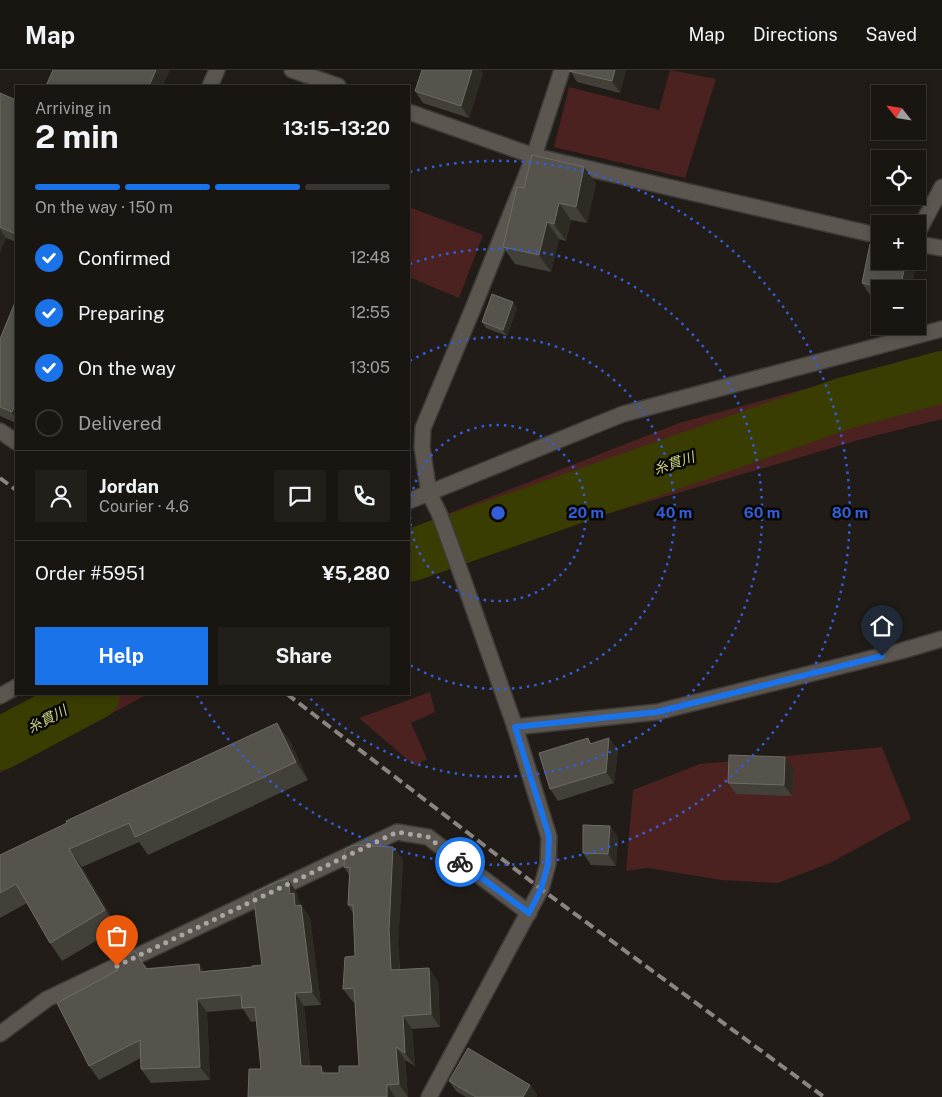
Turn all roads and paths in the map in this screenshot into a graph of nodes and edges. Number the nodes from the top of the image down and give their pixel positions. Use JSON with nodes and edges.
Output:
{"nodes":[{"id":1,"x":217,"y":70,"type":"edge"},
{"id":2,"x":292,"y":70,"type":"edge"},
{"id":3,"x":562,"y":70,"type":"edge"},
{"id":4,"x":210,"y":85,"type":"edge"},
{"id":5,"x":335,"y":85,"type":"edge"},
{"id":6,"x":410,"y":112,"type":"edge"},
{"id":7,"x":534,"y":156,"type":"junction"},
{"id":8,"x":942,"y":187,"type":"edge"},
{"id":9,"x":926,"y":217,"type":"edge"},
{"id":10,"x":871,"y":234,"type":"edge"},
{"id":11,"x":926,"y":245,"type":"edge"},
{"id":12,"x":942,"y":248,"type":"edge"},
{"id":13,"x":942,"y":329,"type":"edge"},
{"id":14,"x":0,"y":431,"type":"edge"},
{"id":15,"x":15,"y":441,"type":"edge"},
{"id":16,"x":429,"y":493,"type":"junction"},
{"id":17,"x":410,"y":501,"type":"edge"},
{"id":18,"x":942,"y":639,"type":"edge"},
{"id":19,"x":15,"y":688,"type":"edge"},
{"id":20,"x":0,"y":696,"type":"edge"},
{"id":21,"x":515,"y":727,"type":"junction"},
{"id":22,"x":529,"y":913,"type":"junction"},
{"id":23,"x":0,"y":1034,"type":"edge"},
{"id":24,"x":429,"y":1097,"type":"edge"}],
"edges":[{"from":1,"to":4,"type":"street"},
{"from":2,"to":5,"type":"street"},
{"from":3,"to":7,"type":"street"},
{"from":6,"to":7,"type":"street"},
{"from":7,"to":10,"type":"street"},
{"from":7,"to":16,"type":"street"},
{"from":8,"to":9,"type":"street"},
{"from":11,"to":12,"type":"street"},
{"from":13,"to":16,"type":"street"},
{"from":14,"to":15,"type":"street"},
{"from":16,"to":17,"type":"street"},
{"from":16,"to":21,"type":"street"},
{"from":18,"to":21,"type":"street"},
{"from":19,"to":20,"type":"street"},
{"from":21,"to":22,"type":"street"},
{"from":22,"to":23,"type":"street"},
{"from":22,"to":24,"type":"street"}]}
